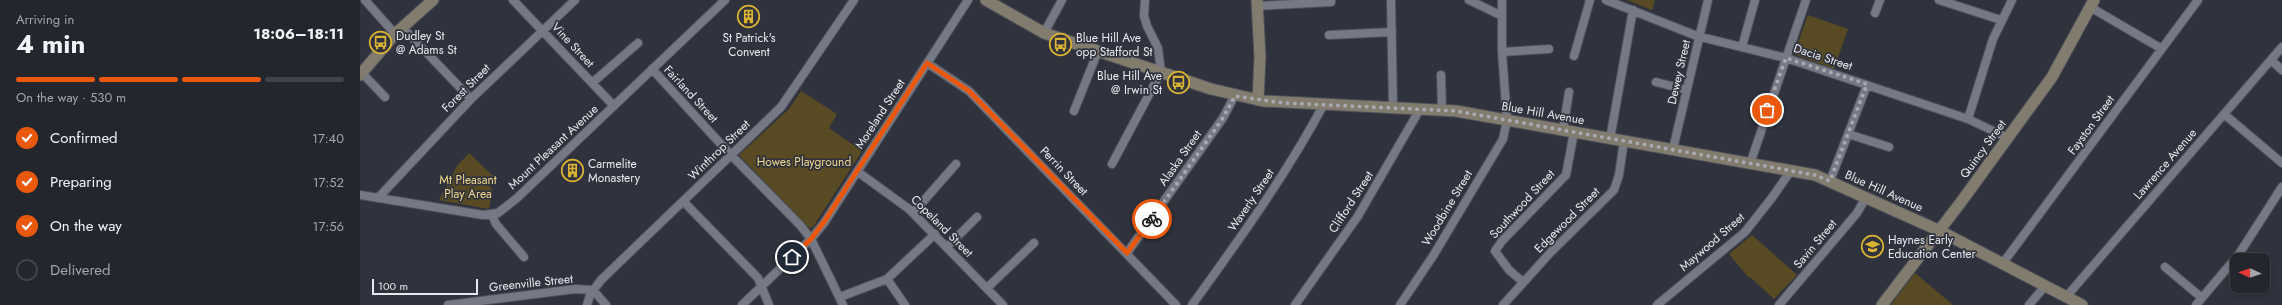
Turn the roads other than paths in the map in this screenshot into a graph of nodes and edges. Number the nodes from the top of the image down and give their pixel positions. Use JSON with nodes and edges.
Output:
{"nodes":[{"id":1,"x":365,"y":0,"type":"edge"},
{"id":2,"x":433,"y":0,"type":"edge"},
{"id":3,"x":513,"y":0,"type":"edge"},
{"id":4,"x":575,"y":0,"type":"edge"},
{"id":5,"x":725,"y":0,"type":"edge"},
{"id":6,"x":854,"y":0,"type":"edge"},
{"id":7,"x":968,"y":0,"type":"edge"},
{"id":8,"x":986,"y":0,"type":"edge"},
{"id":9,"x":1062,"y":0,"type":"edge"},
{"id":10,"x":1145,"y":0,"type":"edge"},
{"id":11,"x":1331,"y":0,"type":"edge"},
{"id":12,"x":1391,"y":0,"type":"edge"},
{"id":13,"x":1469,"y":0,"type":"edge"},
{"id":14,"x":1502,"y":0,"type":"edge"},
{"id":15,"x":1590,"y":0,"type":"edge"},
{"id":16,"x":1606,"y":0,"type":"edge"},
{"id":17,"x":1708,"y":0,"type":"edge"},
{"id":18,"x":1755,"y":0,"type":"edge"},
{"id":19,"x":1806,"y":0,"type":"edge"},
{"id":20,"x":1880,"y":0,"type":"edge"},
{"id":21,"x":1940,"y":0,"type":"edge"},
{"id":22,"x":2012,"y":0,"type":"edge"},
{"id":23,"x":2198,"y":0,"type":"edge"},
{"id":24,"x":1258,"y":3,"type":"edge"},
{"id":25,"x":2092,"y":3,"type":"edge"},
{"id":26,"x":1633,"y":10,"type":"junction"},
{"id":27,"x":1875,"y":13,"type":"dead end"},
{"id":28,"x":1502,"y":16,"type":"junction"},
{"id":29,"x":2001,"y":20,"type":"junction"},
{"id":30,"x":543,"y":30,"type":"junction"},
{"id":31,"x":399,"y":31,"type":"junction"},
{"id":32,"x":1392,"y":32,"type":"junction"},
{"id":33,"x":1044,"y":33,"type":"junction"},
{"id":34,"x":1329,"y":35,"type":"dead end"},
{"id":35,"x":1699,"y":37,"type":"junction"},
{"id":36,"x":638,"y":43,"type":"dead end"},
{"id":37,"x":1742,"y":47,"type":"junction"},
{"id":38,"x":2282,"y":47,"type":"edge"},
{"id":39,"x":1549,"y":49,"type":"dead end"},
{"id":40,"x":2162,"y":49,"type":"junction"},
{"id":41,"x":1098,"y":51,"type":"junction"},
{"id":42,"x":1502,"y":52,"type":"junction"},
{"id":43,"x":1574,"y":56,"type":"dead end"},
{"id":44,"x":1786,"y":58,"type":"junction"},
{"id":45,"x":2271,"y":60,"type":"junction"},
{"id":46,"x":927,"y":63,"type":"junction"},
{"id":47,"x":652,"y":69,"type":"junction"},
{"id":48,"x":2282,"y":70,"type":"edge"},
{"id":49,"x":1161,"y":72,"type":"junction"},
{"id":50,"x":361,"y":74,"type":"edge"},
{"id":51,"x":1441,"y":75,"type":"dead end"},
{"id":52,"x":1656,"y":82,"type":"dead end"},
{"id":53,"x":592,"y":83,"type":"junction"},
{"id":54,"x":1867,"y":84,"type":"junction"},
{"id":55,"x":1688,"y":90,"type":"junction"},
{"id":56,"x":1569,"y":92,"type":"dead end"},
{"id":57,"x":1235,"y":96,"type":"junction"},
{"id":58,"x":385,"y":97,"type":"dead end"},
{"id":59,"x":471,"y":99,"type":"junction"},
{"id":60,"x":1258,"y":100,"type":"junction"},
{"id":61,"x":1324,"y":104,"type":"junction"},
{"id":62,"x":614,"y":106,"type":"junction"},
{"id":63,"x":1393,"y":107,"type":"junction"},
{"id":64,"x":1420,"y":109,"type":"junction"},
{"id":65,"x":1442,"y":110,"type":"junction"},
{"id":66,"x":1074,"y":111,"type":"dead end"},
{"id":67,"x":2224,"y":114,"type":"junction"},
{"id":68,"x":1968,"y":119,"type":"junction"},
{"id":69,"x":1507,"y":120,"type":"junction"},
{"id":70,"x":1563,"y":130,"type":"junction"},
{"id":71,"x":1574,"y":132,"type":"junction"},
{"id":72,"x":1848,"y":134,"type":"junction"},
{"id":73,"x":1610,"y":138,"type":"junction"},
{"id":74,"x":2008,"y":138,"type":"junction"},
{"id":75,"x":1624,"y":141,"type":"junction"},
{"id":76,"x":1888,"y":148,"type":"dead end"},
{"id":77,"x":1673,"y":149,"type":"junction"},
{"id":78,"x":730,"y":154,"type":"junction"},
{"id":79,"x":2282,"y":163,"type":"edge"},
{"id":80,"x":956,"y":164,"type":"dead end"},
{"id":81,"x":1112,"y":164,"type":"dead end"},
{"id":82,"x":1750,"y":164,"type":"junction"},
{"id":83,"x":858,"y":172,"type":"junction"},
{"id":84,"x":1790,"y":172,"type":"junction"},
{"id":85,"x":1830,"y":181,"type":"junction"},
{"id":86,"x":2282,"y":187,"type":"edge"},
{"id":87,"x":360,"y":195,"type":"edge"},
{"id":88,"x":1866,"y":197,"type":"junction"},
{"id":89,"x":378,"y":198,"type":"junction"},
{"id":90,"x":683,"y":201,"type":"junction"},
{"id":91,"x":913,"y":213,"type":"junction"},
{"id":92,"x":492,"y":215,"type":"junction"},
{"id":93,"x":976,"y":217,"type":"dead end"},
{"id":94,"x":1938,"y":230,"type":"junction"},
{"id":95,"x":935,"y":234,"type":"junction"},
{"id":96,"x":811,"y":239,"type":"junction"},
{"id":97,"x":1034,"y":243,"type":"dead end"},
{"id":98,"x":947,"y":247,"type":"junction"},
{"id":99,"x":1127,"y":253,"type":"junction"},
{"id":100,"x":524,"y":257,"type":"dead end"},
{"id":101,"x":2003,"y":263,"type":"junction"},
{"id":102,"x":2165,"y":267,"type":"dead end"},
{"id":103,"x":887,"y":279,"type":"junction"},
{"id":104,"x":1523,"y":282,"type":"junction"},
{"id":105,"x":763,"y":285,"type":"junction"},
{"id":106,"x":2045,"y":286,"type":"junction"},
{"id":107,"x":987,"y":288,"type":"junction"},
{"id":108,"x":593,"y":290,"type":"junction"},
{"id":109,"x":2066,"y":297,"type":"junction"},
{"id":110,"x":2202,"y":298,"type":"junction"},
{"id":111,"x":841,"y":301,"type":"edge"},
{"id":112,"x":448,"y":305,"type":"edge"},
{"id":113,"x":587,"y":305,"type":"edge"},
{"id":114,"x":606,"y":305,"type":"edge"},
{"id":115,"x":742,"y":305,"type":"edge"},
{"id":116,"x":769,"y":305,"type":"edge"},
{"id":117,"x":905,"y":305,"type":"edge"},
{"id":118,"x":1003,"y":305,"type":"edge"},
{"id":119,"x":1176,"y":305,"type":"edge"},
{"id":120,"x":1192,"y":305,"type":"edge"},
{"id":121,"x":1295,"y":305,"type":"edge"},
{"id":122,"x":1400,"y":305,"type":"edge"},
{"id":123,"x":1503,"y":305,"type":"edge"},
{"id":124,"x":1657,"y":305,"type":"edge"},
{"id":125,"x":1779,"y":305,"type":"edge"},
{"id":126,"x":1882,"y":305,"type":"edge"},
{"id":127,"x":2029,"y":305,"type":"edge"},
{"id":128,"x":2082,"y":305,"type":"edge"},
{"id":129,"x":2196,"y":305,"type":"edge"}],
"edges":[{"from":1,"to":31,"type":"street"},
{"from":2,"to":31,"type":"main road"},
{"from":3,"to":30,"type":"street","name":"Vine Street"},
{"from":4,"to":30,"type":"street","name":"Forest Street"},
{"from":5,"to":47,"type":"street","name":"Mount Pleasant Avenue"},
{"from":6,"to":78,"type":"street","name":"Winthrop Street"},
{"from":7,"to":46,"type":"street","name":"Moreland Street"},
{"from":8,"to":33,"type":"main road","name":"Blue Hill Avenue"},
{"from":9,"to":33,"type":"street"},
{"from":10,"to":49,"type":"street"},
{"from":11,"to":24,"type":"street"},
{"from":12,"to":32,"type":"street"},
{"from":13,"to":28,"type":"street"},
{"from":14,"to":28,"type":"street","name":"Woodbine Street"},
{"from":15,"to":43,"type":"street"},
{"from":16,"to":26,"type":"street","name":"Dacia Street"},
{"from":17,"to":35,"type":"street","name":"Dewey Street"},
{"from":18,"to":37,"type":"street"},
{"from":19,"to":44,"type":"street"},
{"from":20,"to":27,"type":"street"},
{"from":21,"to":29,"type":"street"},
{"from":22,"to":29,"type":"street"},
{"from":23,"to":40,"type":"street","name":"Fayston Street"},
{"from":24,"to":60,"type":"main road"},
{"from":25,"to":40,"type":"street"},
{"from":25,"to":74,"type":"main road","name":"Quincy Street"},
{"from":26,"to":35,"type":"street","name":"Dacia Street"},
{"from":26,"to":73,"type":"street"},
{"from":28,"to":42,"type":"street","name":"Woodbine Street"},
{"from":29,"to":68,"type":"street"},
{"from":30,"to":53,"type":"street","name":"Vine Street"},
{"from":30,"to":59,"type":"street","name":"Forest Street"},
{"from":31,"to":50,"type":"main road"},
{"from":31,"to":59,"type":"street"},
{"from":32,"to":34,"type":"street"},
{"from":32,"to":63,"type":"street"},
{"from":33,"to":41,"type":"main road","name":"Blue Hill Avenue"},
{"from":35,"to":37,"type":"street","name":"Dacia Street"},
{"from":35,"to":55,"type":"street","name":"Dewey Street"},
{"from":36,"to":53,"type":"street"},
{"from":37,"to":44,"type":"street","name":"Dacia Street"},
{"from":38,"to":45,"type":"street","name":"Lawrence Avenue"},
{"from":39,"to":42,"type":"street"},
{"from":40,"to":101,"type":"street","name":"Fayston Street"},
{"from":41,"to":49,"type":"main road","name":"Blue Hill Avenue"},
{"from":41,"to":66,"type":"street"},
{"from":42,"to":69,"type":"street","name":"Woodbine Street"},
{"from":44,"to":54,"type":"street","name":"Dacia Street"},
{"from":44,"to":82,"type":"street"},
{"from":45,"to":48,"type":"street"},
{"from":45,"to":67,"type":"street","name":"Lawrence Avenue"},
{"from":46,"to":83,"type":"street","name":"Moreland Street"},
{"from":46,"to":99,"type":"street","name":"Perrin Street"},
{"from":47,"to":62,"type":"street","name":"Mount Pleasant Avenue"},
{"from":47,"to":78,"type":"street","name":"Fairland Street"},
{"from":49,"to":57,"type":"main road","name":"Blue Hill Avenue"},
{"from":49,"to":81,"type":"street"},
{"from":50,"to":58,"type":"street"},
{"from":51,"to":65,"type":"street"},
{"from":52,"to":55,"type":"street"},
{"from":53,"to":62,"type":"street","name":"Vine Street"},
{"from":54,"to":68,"type":"street","name":"Dacia Street"},
{"from":54,"to":72,"type":"street"},
{"from":55,"to":77,"type":"street","name":"Dewey Street"},
{"from":56,"to":70,"type":"street"},
{"from":57,"to":60,"type":"main road","name":"Blue Hill Avenue"},
{"from":57,"to":99,"type":"street","name":"Alaska Street"},
{"from":59,"to":89,"type":"street","name":"Forest Street"},
{"from":60,"to":61,"type":"main road","name":"Blue Hill Avenue"},
{"from":61,"to":63,"type":"main road","name":"Blue Hill Avenue"},
{"from":61,"to":120,"type":"street","name":"Waverly Street"},
{"from":62,"to":92,"type":"street","name":"Mount Pleasant Avenue"},
{"from":63,"to":64,"type":"main road","name":"Blue Hill Avenue"},
{"from":64,"to":65,"type":"main road","name":"Blue Hill Avenue"},
{"from":64,"to":121,"type":"street","name":"Clifford Street"},
{"from":65,"to":69,"type":"main road","name":"Blue Hill Avenue"},
{"from":67,"to":79,"type":"street"},
{"from":67,"to":109,"type":"street","name":"Lawrence Avenue"},
{"from":68,"to":74,"type":"street","name":"Dacia Street"},
{"from":69,"to":70,"type":"main road","name":"Blue Hill Avenue"},
{"from":69,"to":122,"type":"street","name":"Woodbine Street"},
{"from":70,"to":71,"type":"main road","name":"Blue Hill Avenue"},
{"from":71,"to":73,"type":"main road","name":"Blue Hill Avenue"},
{"from":71,"to":104,"type":"street","name":"Southwood Street"},
{"from":72,"to":76,"type":"street"},
{"from":72,"to":85,"type":"street"},
{"from":73,"to":75,"type":"main road","name":"Blue Hill Avenue"},
{"from":74,"to":94,"type":"main road","name":"Quincy Street"},
{"from":75,"to":77,"type":"main road","name":"Blue Hill Avenue"},
{"from":75,"to":104,"type":"street","name":"Edgewood Street"},
{"from":77,"to":82,"type":"main road","name":"Blue Hill Avenue"},
{"from":78,"to":90,"type":"street","name":"Winthrop Street"},
{"from":78,"to":96,"type":"street","name":"Fairland Street"},
{"from":80,"to":91,"type":"street"},
{"from":82,"to":84,"type":"main road","name":"Blue Hill Avenue"},
{"from":83,"to":91,"type":"street","name":"Copeland Street"},
{"from":83,"to":96,"type":"street","name":"Moreland Street"},
{"from":84,"to":85,"type":"main road","name":"Blue Hill Avenue"},
{"from":84,"to":124,"type":"street","name":"Maywood Street"},
{"from":85,"to":88,"type":"main road","name":"Blue Hill Avenue"},
{"from":86,"to":110,"type":"street"},
{"from":87,"to":89,"type":"street"},
{"from":88,"to":94,"type":"main road","name":"Blue Hill Avenue"},
{"from":88,"to":125,"type":"street","name":"Savin Street"},
{"from":89,"to":92,"type":"street"},
{"from":90,"to":105,"type":"street"},
{"from":90,"to":108,"type":"street","name":"Winthrop Street"},
{"from":91,"to":95,"type":"street","name":"Copeland Street"},
{"from":92,"to":100,"type":"street"},
{"from":93,"to":98,"type":"street"},
{"from":94,"to":101,"type":"main road","name":"Blue Hill Avenue"},
{"from":94,"to":126,"type":"main road","name":"Quincy Street"},
{"from":95,"to":98,"type":"street","name":"Copeland Street"},
{"from":95,"to":103,"type":"street"},
{"from":96,"to":105,"type":"street","name":"Moreland Street"},
{"from":96,"to":111,"type":"street","name":"Fairland Street"},
{"from":97,"to":107,"type":"street"},
{"from":98,"to":107,"type":"street","name":"Copeland Street"},
{"from":99,"to":119,"type":"street","name":"Perrin Street"},
{"from":101,"to":106,"type":"main road","name":"Blue Hill Avenue"},
{"from":102,"to":110,"type":"street"},
{"from":103,"to":111,"type":"street"},
{"from":103,"to":117,"type":"street"},
{"from":104,"to":123,"type":"street","name":"Edgewood Street"},
{"from":105,"to":115,"type":"street","name":"Moreland Street"},
{"from":105,"to":116,"type":"street"},
{"from":106,"to":109,"type":"main road","name":"Blue Hill Avenue"},
{"from":106,"to":127,"type":"street"},
{"from":107,"to":118,"type":"street","name":"Copeland Street"},
{"from":108,"to":112,"type":"street","name":"Greenville Street"},
{"from":108,"to":113,"type":"street","name":"Winthrop Street"},
{"from":108,"to":114,"type":"street"},
{"from":109,"to":128,"type":"main road","name":"Blue Hill Avenue"},
{"from":110,"to":129,"type":"street"}]}
